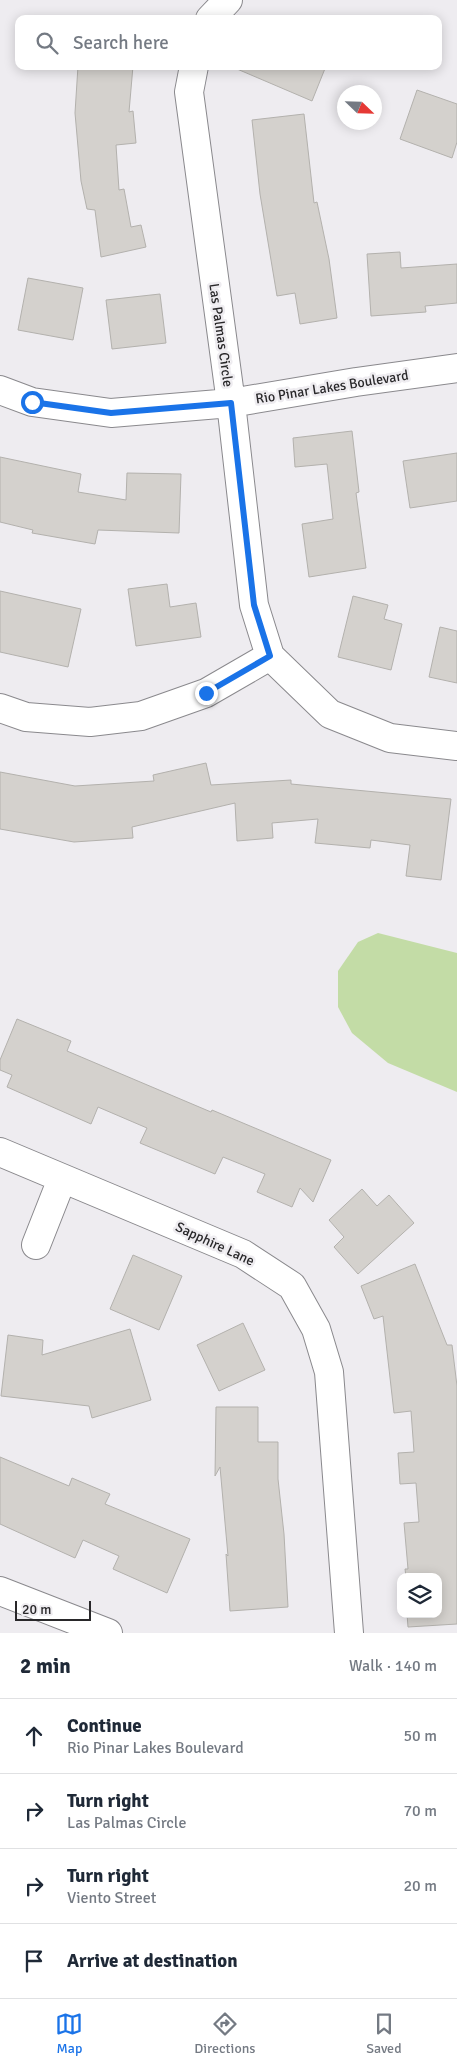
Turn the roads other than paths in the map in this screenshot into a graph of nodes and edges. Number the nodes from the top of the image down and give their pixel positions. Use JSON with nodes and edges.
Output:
{"nodes":[{"id":1,"x":228,"y":0,"type":"edge"},
{"id":2,"x":214,"y":15,"type":"edge"},
{"id":3,"x":193,"y":70,"type":"edge"},
{"id":4,"x":457,"y":368,"type":"edge"},
{"id":5,"x":0,"y":390,"type":"edge"},
{"id":6,"x":231,"y":403,"type":"junction"},
{"id":7,"x":270,"y":656,"type":"junction"},
{"id":8,"x":0,"y":708,"type":"edge"},
{"id":9,"x":457,"y":746,"type":"edge"},
{"id":10,"x":0,"y":1152,"type":"edge"},
{"id":11,"x":62,"y":1179,"type":"junction"},
{"id":12,"x":36,"y":1246,"type":"dead end"},
{"id":13,"x":0,"y":1591,"type":"edge"},
{"id":14,"x":108,"y":1633,"type":"edge"},
{"id":15,"x":349,"y":1633,"type":"edge"}],
"edges":[{"from":1,"to":2,"type":"street"},
{"from":3,"to":6,"type":"street","name":"Las Palmas Circle"},
{"from":4,"to":6,"type":"street","name":"Rio Pinar Lakes Boulevard"},
{"from":5,"to":6,"type":"street","name":"Rio Pinar Lakes Boulevard"},
{"from":6,"to":7,"type":"street","name":"Las Palmas Circle"},
{"from":7,"to":8,"type":"street"},
{"from":7,"to":9,"type":"street","name":"Las Palmas Circle"},
{"from":10,"to":11,"type":"street","name":"Sapphire Lane"},
{"from":11,"to":12,"type":"street"},
{"from":11,"to":15,"type":"street","name":"Sapphire Lane"},
{"from":13,"to":14,"type":"street"}]}
